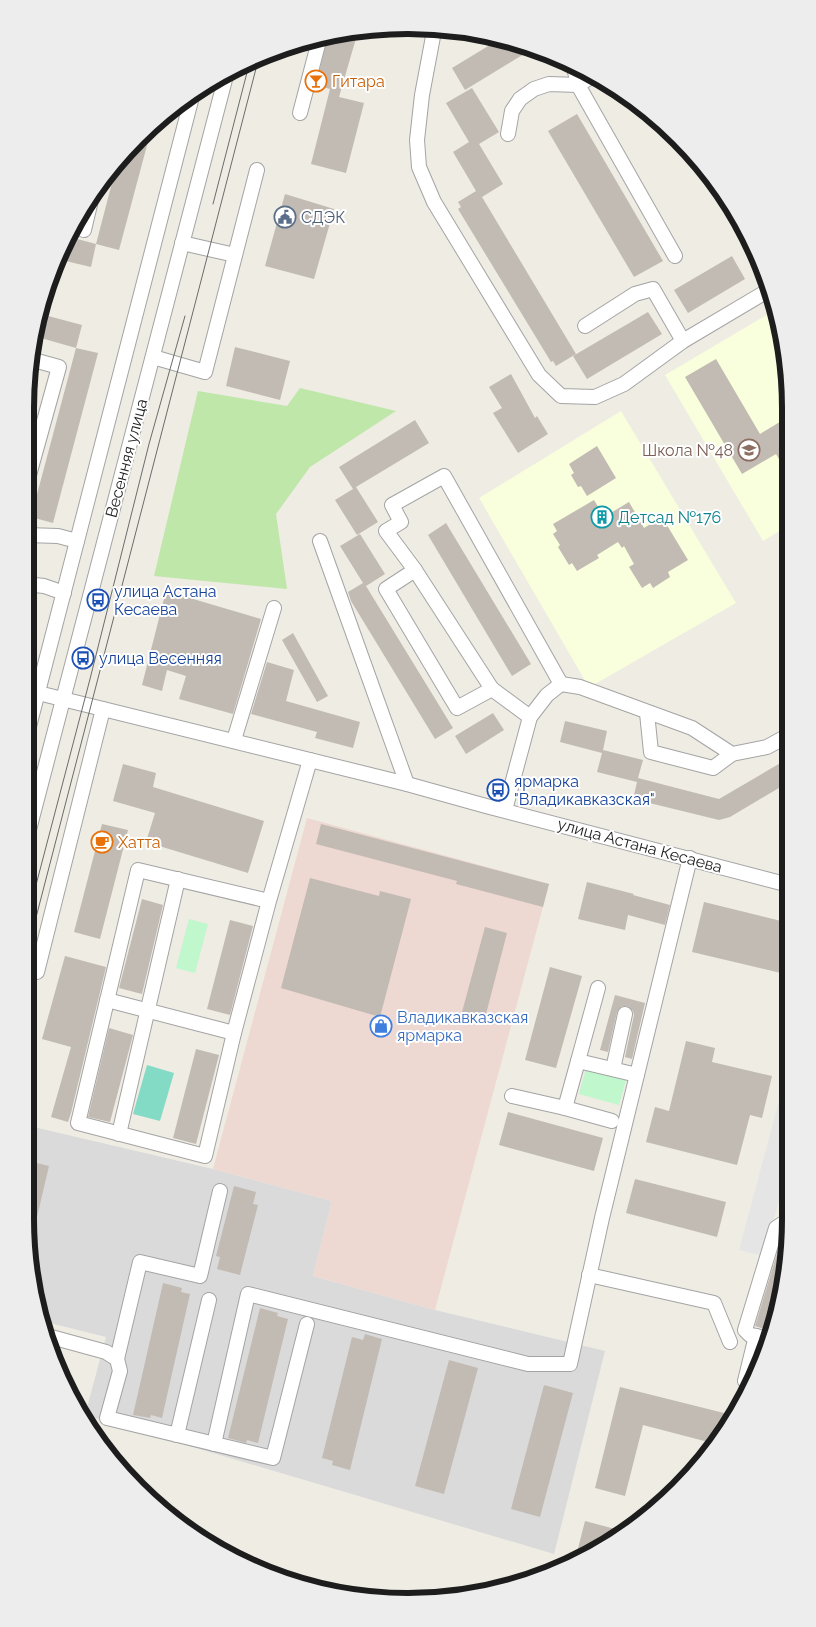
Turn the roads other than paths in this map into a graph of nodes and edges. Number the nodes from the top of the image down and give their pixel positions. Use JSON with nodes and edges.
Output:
{"nodes":[{"id":1,"x":433,"y":35,"type":"edge"},
{"id":2,"x":318,"y":45,"type":"edge"},
{"id":3,"x":575,"y":73,"type":"edge"},
{"id":4,"x":587,"y":79,"type":"edge"},
{"id":5,"x":224,"y":82,"type":"edge"},
{"id":6,"x":578,"y":85,"type":"junction"},
{"id":7,"x":190,"y":104,"type":"edge"},
{"id":8,"x":300,"y":113,"type":"dead end"},
{"id":9,"x":508,"y":134,"type":"dead end"},
{"id":10,"x":257,"y":170,"type":"dead end"},
{"id":11,"x":87,"y":215,"type":"edge"},
{"id":12,"x":80,"y":229,"type":"edge"},
{"id":13,"x":182,"y":243,"type":"junction"},
{"id":14,"x":235,"y":255,"type":"junction"},
{"id":15,"x":675,"y":256,"type":"dead end"},
{"id":16,"x":764,"y":293,"type":"edge"},
{"id":17,"x":584,"y":326,"type":"dead end"},
{"id":18,"x":683,"y":341,"type":"junction"},
{"id":19,"x":153,"y":357,"type":"junction"},
{"id":20,"x":37,"y":361,"type":"edge"},
{"id":21,"x":34,"y":457,"type":"edge"},
{"id":22,"x":34,"y":535,"type":"edge"},
{"id":23,"x":77,"y":541,"type":"junction"},
{"id":24,"x":320,"y":541,"type":"dead end"},
{"id":25,"x":415,"y":570,"type":"junction"},
{"id":26,"x":34,"y":585,"type":"edge"},
{"id":27,"x":64,"y":593,"type":"junction"},
{"id":28,"x":274,"y":608,"type":"dead end"},
{"id":29,"x":561,"y":684,"type":"junction"},
{"id":30,"x":34,"y":686,"type":"edge"},
{"id":31,"x":492,"y":689,"type":"junction"},
{"id":32,"x":34,"y":693,"type":"edge"},
{"id":33,"x":63,"y":700,"type":"junction"},
{"id":34,"x":103,"y":710,"type":"junction"},
{"id":35,"x":647,"y":713,"type":"junction"},
{"id":36,"x":530,"y":717,"type":"junction"},
{"id":37,"x":782,"y":739,"type":"edge"},
{"id":38,"x":234,"y":740,"type":"junction"},
{"id":39,"x":732,"y":754,"type":"junction"},
{"id":40,"x":310,"y":760,"type":"junction"},
{"id":41,"x":407,"y":784,"type":"junction"},
{"id":42,"x":505,"y":810,"type":"junction"},
{"id":43,"x":34,"y":811,"type":"edge"},
{"id":44,"x":690,"y":858,"type":"junction"},
{"id":45,"x":178,"y":880,"type":"junction"},
{"id":46,"x":782,"y":883,"type":"edge"},
{"id":47,"x":269,"y":901,"type":"junction"},
{"id":48,"x":37,"y":972,"type":"dead end"},
{"id":49,"x":598,"y":988,"type":"dead end"},
{"id":50,"x":107,"y":1000,"type":"junction"},
{"id":51,"x":148,"y":1010,"type":"junction"},
{"id":52,"x":625,"y":1014,"type":"dead end"},
{"id":53,"x":234,"y":1034,"type":"junction"},
{"id":54,"x":578,"y":1062,"type":"junction"},
{"id":55,"x":612,"y":1069,"type":"junction"},
{"id":56,"x":637,"y":1075,"type":"junction"},
{"id":57,"x":512,"y":1096,"type":"dead end"},
{"id":58,"x":564,"y":1108,"type":"junction"},
{"id":59,"x":612,"y":1122,"type":"dead end"},
{"id":60,"x":119,"y":1134,"type":"junction"},
{"id":61,"x":220,"y":1191,"type":"dead end"},
{"id":62,"x":782,"y":1224,"type":"edge"},
{"id":63,"x":589,"y":1275,"type":"junction"},
{"id":64,"x":209,"y":1300,"type":"dead end"},
{"id":65,"x":307,"y":1324,"type":"dead end"},
{"id":66,"x":54,"y":1338,"type":"edge"},
{"id":67,"x":763,"y":1338,"type":"edge"},
{"id":68,"x":730,"y":1342,"type":"dead end"},
{"id":69,"x":759,"y":1347,"type":"edge"},
{"id":70,"x":117,"y":1359,"type":"junction"},
{"id":71,"x":746,"y":1381,"type":"edge"},
{"id":72,"x":177,"y":1435,"type":"junction"},
{"id":73,"x":214,"y":1444,"type":"junction"}],
"edges":[{"from":1,"to":18,"type":"street"},
{"from":2,"to":8,"type":"street"},
{"from":3,"to":6,"type":"street"},
{"from":4,"to":6,"type":"street"},
{"from":5,"to":13,"type":"street","name":"Весенняя улица"},
{"from":6,"to":9,"type":"street"},
{"from":6,"to":15,"type":"street"},
{"from":7,"to":23,"type":"street","name":"Весенняя улица"},
{"from":10,"to":14,"type":"street"},
{"from":11,"to":12,"type":"street"},
{"from":13,"to":14,"type":"street"},
{"from":13,"to":19,"type":"street","name":"Весенняя улица"},
{"from":14,"to":19,"type":"street"},
{"from":16,"to":18,"type":"street"},
{"from":17,"to":18,"type":"street"},
{"from":19,"to":33,"type":"street","name":"Весенняя улица"},
{"from":20,"to":21,"type":"street"},
{"from":22,"to":23,"type":"street"},
{"from":23,"to":27,"type":"street","name":"Весенняя улица"},
{"from":24,"to":41,"type":"street"},
{"from":25,"to":29,"type":"street"},
{"from":25,"to":31,"type":"street"},
{"from":25,"to":31,"type":"street"},
{"from":26,"to":27,"type":"street"},
{"from":27,"to":30,"type":"street","name":"Весенняя улица"},
{"from":28,"to":38,"type":"street"},
{"from":29,"to":35,"type":"street"},
{"from":29,"to":36,"type":"street"},
{"from":31,"to":36,"type":"street"},
{"from":32,"to":33,"type":"street","name":"улица Астана Кесаева"},
{"from":33,"to":34,"type":"street","name":"улица Астана Кесаева"},
{"from":33,"to":43,"type":"street","name":"Весенняя улица"},
{"from":34,"to":38,"type":"street","name":"улица Астана Кесаева"},
{"from":34,"to":48,"type":"street"},
{"from":35,"to":39,"type":"street"},
{"from":35,"to":39,"type":"street"},
{"from":36,"to":42,"type":"street"},
{"from":37,"to":39,"type":"street"},
{"from":38,"to":40,"type":"street","name":"улица Астана Кесаева"},
{"from":40,"to":41,"type":"street","name":"улица Астана Кесаева"},
{"from":40,"to":47,"type":"street"},
{"from":41,"to":42,"type":"street","name":"улица Астана Кесаева"},
{"from":42,"to":44,"type":"street","name":"улица Астана Кесаева"},
{"from":44,"to":46,"type":"street","name":"улица Астана Кесаева"},
{"from":44,"to":56,"type":"street"},
{"from":45,"to":47,"type":"street"},
{"from":45,"to":50,"type":"street"},
{"from":45,"to":51,"type":"street"},
{"from":47,"to":53,"type":"street"},
{"from":49,"to":54,"type":"street"},
{"from":50,"to":51,"type":"street"},
{"from":50,"to":60,"type":"street"},
{"from":51,"to":53,"type":"street"},
{"from":51,"to":60,"type":"street"},
{"from":52,"to":55,"type":"street"},
{"from":53,"to":60,"type":"street"},
{"from":54,"to":55,"type":"street"},
{"from":54,"to":58,"type":"street"},
{"from":55,"to":56,"type":"street"},
{"from":56,"to":63,"type":"street"},
{"from":57,"to":58,"type":"street"},
{"from":58,"to":59,"type":"street"},
{"from":61,"to":70,"type":"street"},
{"from":62,"to":67,"type":"street"},
{"from":63,"to":68,"type":"street"},
{"from":63,"to":73,"type":"street"},
{"from":64,"to":72,"type":"street"},
{"from":65,"to":73,"type":"street"},
{"from":66,"to":70,"type":"street"},
{"from":69,"to":71,"type":"street"},
{"from":70,"to":72,"type":"street"},
{"from":72,"to":73,"type":"street"}]}
